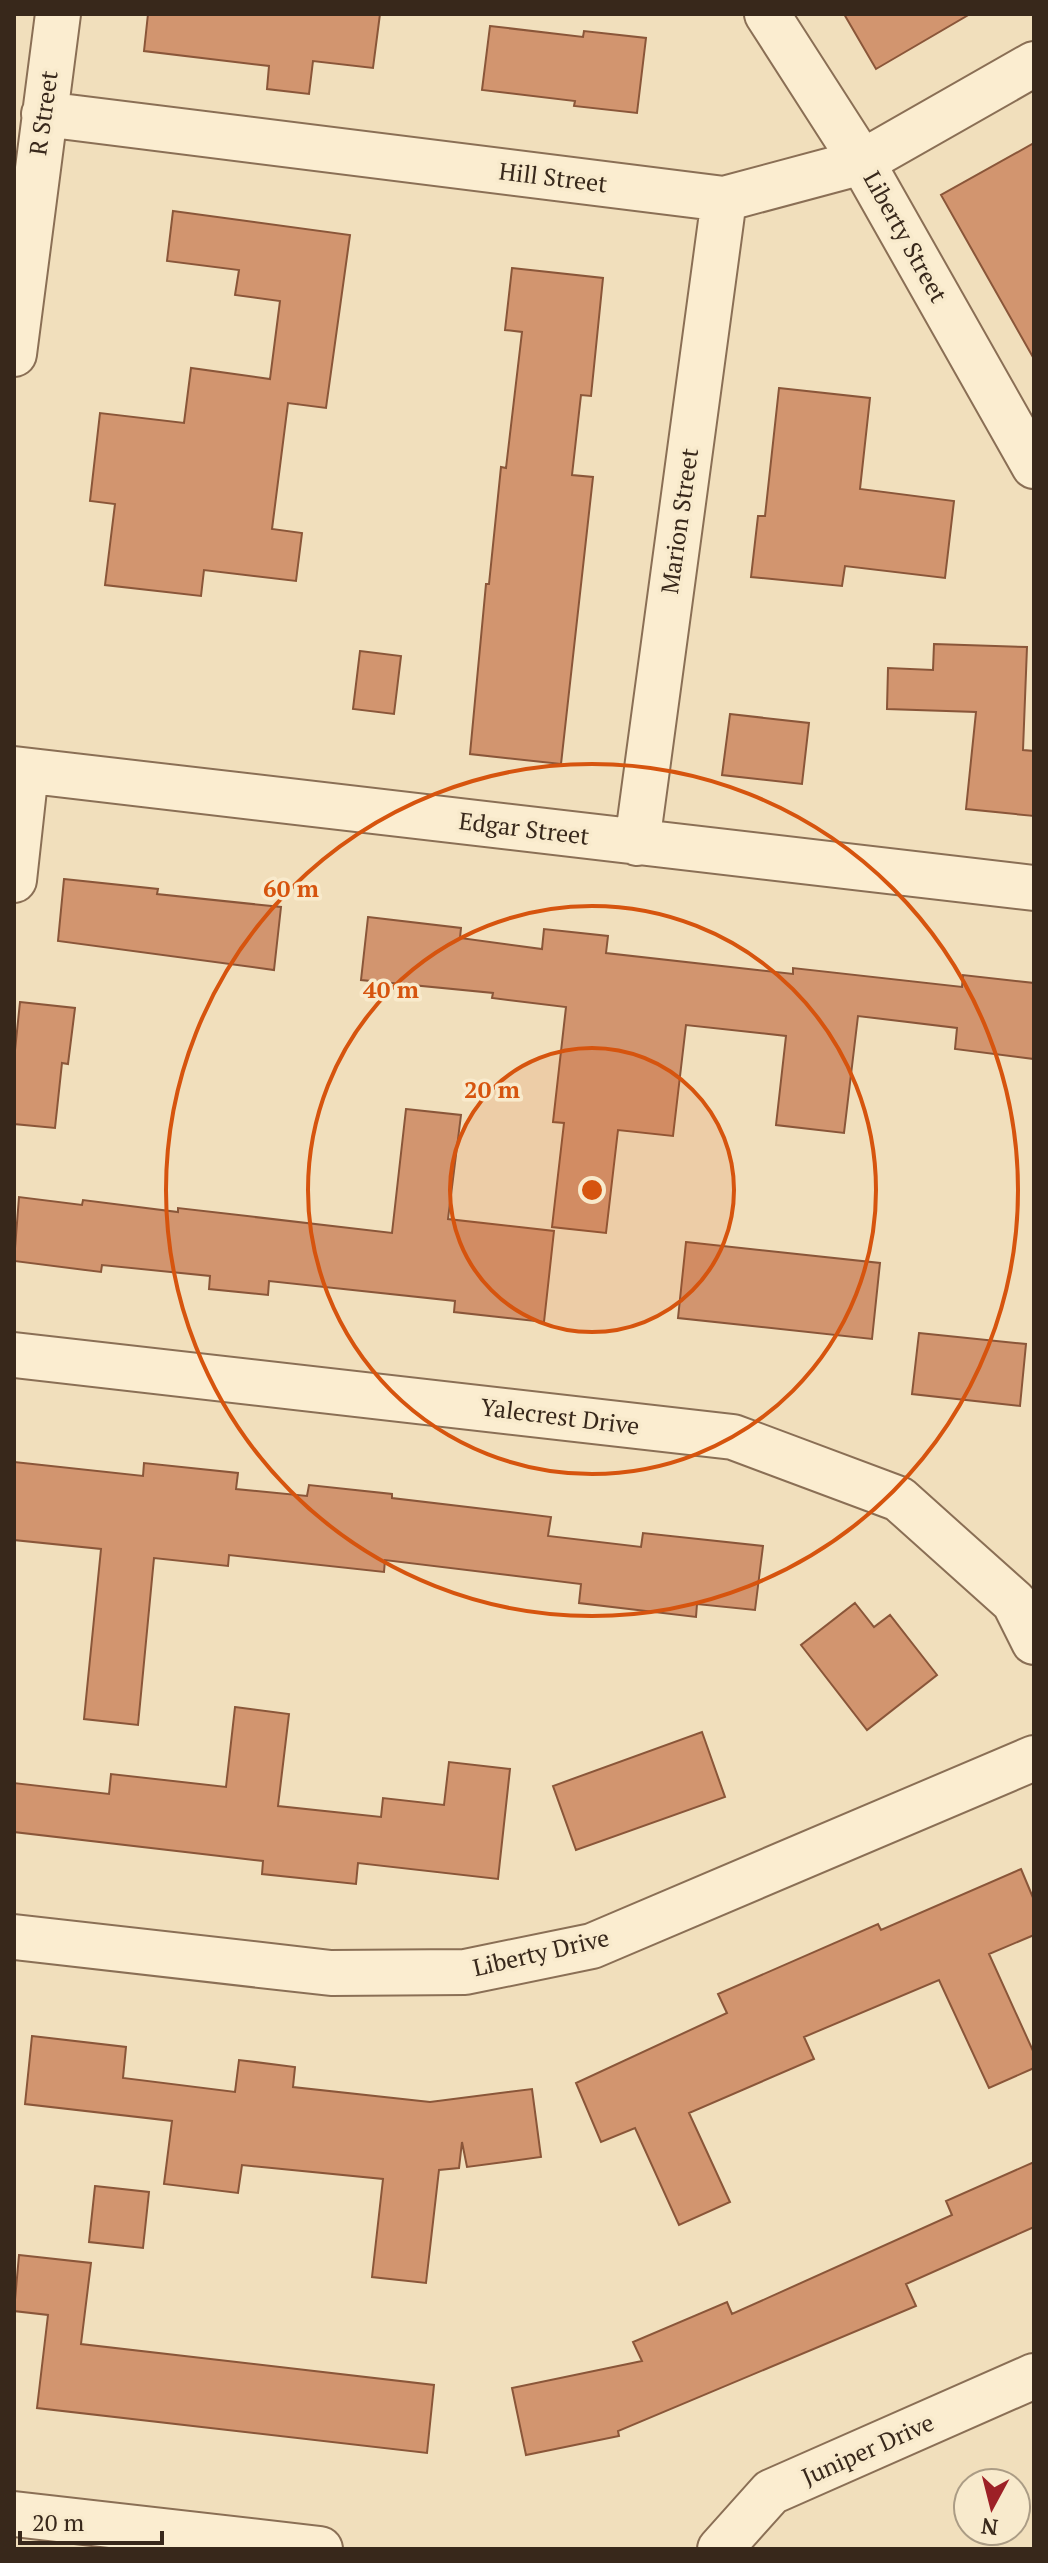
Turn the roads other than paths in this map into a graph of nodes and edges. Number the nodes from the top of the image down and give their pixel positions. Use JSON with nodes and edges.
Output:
{"nodes":[{"id":1,"x":58,"y":14,"type":"edge"},
{"id":2,"x":767,"y":14,"type":"edge"},
{"id":3,"x":1034,"y":64,"type":"edge"},
{"id":4,"x":44,"y":114,"type":"junction"},
{"id":5,"x":862,"y":162,"type":"junction"},
{"id":6,"x":724,"y":199,"type":"junction"},
{"id":7,"x":14,"y":354,"type":"edge"},
{"id":8,"x":1034,"y":466,"type":"edge"},
{"id":9,"x":20,"y":770,"type":"edge"},
{"id":10,"x":637,"y":843,"type":"junction"},
{"id":11,"x":14,"y":880,"type":"edge"},
{"id":12,"x":1034,"y":888,"type":"edge"},
{"id":13,"x":14,"y":1355,"type":"edge"},
{"id":14,"x":1034,"y":1642,"type":"edge"},
{"id":15,"x":1034,"y":1758,"type":"edge"},
{"id":16,"x":14,"y":1937,"type":"edge"},
{"id":17,"x":1034,"y":2376,"type":"edge"},
{"id":18,"x":14,"y":2514,"type":"edge"},
{"id":19,"x":161,"y":2531,"type":"junction"},
{"id":20,"x":84,"y":2549,"type":"edge"},
{"id":21,"x":320,"y":2549,"type":"edge"},
{"id":22,"x":720,"y":2549,"type":"edge"}],
"edges":[{"from":1,"to":4,"type":"street","name":"R Street"},
{"from":2,"to":5,"type":"street","name":"Liberty Street"},
{"from":3,"to":5,"type":"street","name":"Hill Street"},
{"from":4,"to":6,"type":"street","name":"Hill Street"},
{"from":4,"to":7,"type":"street","name":"R Street"},
{"from":5,"to":6,"type":"street","name":"Hill Street"},
{"from":5,"to":8,"type":"street","name":"Liberty Street"},
{"from":6,"to":10,"type":"street","name":"Marion Street"},
{"from":9,"to":10,"type":"street","name":"Edgar Street"},
{"from":9,"to":11,"type":"street"},
{"from":10,"to":12,"type":"street","name":"Edgar Street"},
{"from":13,"to":14,"type":"street","name":"Yalecrest Drive"},
{"from":15,"to":16,"type":"street","name":"Liberty Drive"},
{"from":17,"to":22,"type":"street","name":"Juniper Drive"},
{"from":18,"to":19,"type":"street"},
{"from":19,"to":20,"type":"street"},
{"from":19,"to":21,"type":"street"}]}
